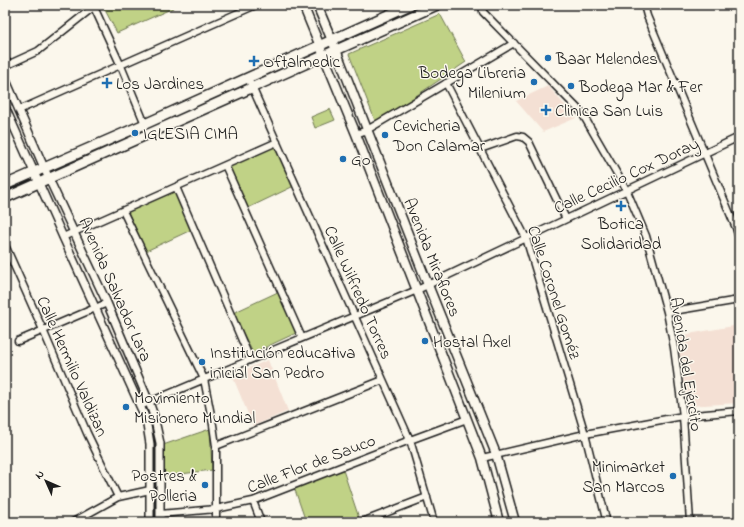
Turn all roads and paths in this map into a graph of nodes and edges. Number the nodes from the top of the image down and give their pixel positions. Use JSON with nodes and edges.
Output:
{"nodes":[{"id":1,"x":256,"y":5,"type":"edge"},
{"id":2,"x":303,"y":5,"type":"edge"},
{"id":3,"x":317,"y":5,"type":"edge"},
{"id":4,"x":410,"y":5,"type":"edge"},
{"id":5,"x":437,"y":5,"type":"edge"},
{"id":6,"x":482,"y":5,"type":"edge"},
{"id":7,"x":644,"y":5,"type":"edge"},
{"id":8,"x":95,"y":6,"type":"edge"},
{"id":9,"x":332,"y":40,"type":"junction"},
{"id":10,"x":514,"y":43,"type":"junction"},
{"id":11,"x":320,"y":46,"type":"junction"},
{"id":12,"x":336,"y":50,"type":"junction"},
{"id":13,"x":324,"y":56,"type":"junction"},
{"id":14,"x":5,"y":66,"type":"edge"},
{"id":15,"x":120,"y":66,"type":"junction"},
{"id":16,"x":5,"y":78,"type":"edge"},
{"id":17,"x":248,"y":78,"type":"junction"},
{"id":18,"x":446,"y":83,"type":"junction"},
{"id":19,"x":253,"y":88,"type":"junction"},
{"id":20,"x":5,"y":107,"type":"edge"},
{"id":21,"x":19,"y":110,"type":"junction"},
{"id":22,"x":145,"y":124,"type":"junction"},
{"id":23,"x":367,"y":130,"type":"junction"},
{"id":24,"x":356,"y":134,"type":"junction"},
{"id":25,"x":739,"y":137,"type":"edge"},
{"id":26,"x":277,"y":142,"type":"junction"},
{"id":27,"x":480,"y":149,"type":"junction"},
{"id":28,"x":706,"y":153,"type":"junction"},
{"id":29,"x":225,"y":165,"type":"junction"},
{"id":30,"x":44,"y":168,"type":"junction"},
{"id":31,"x":34,"y":172,"type":"junction"},
{"id":32,"x":49,"y":178,"type":"junction"},
{"id":33,"x":39,"y":183,"type":"junction"},
{"id":34,"x":5,"y":185,"type":"edge"},
{"id":35,"x":176,"y":187,"type":"junction"},
{"id":36,"x":627,"y":191,"type":"junction"},
{"id":37,"x":5,"y":198,"type":"edge"},
{"id":38,"x":123,"y":211,"type":"junction"},
{"id":39,"x":566,"y":219,"type":"junction"},
{"id":40,"x":75,"y":233,"type":"junction"},
{"id":41,"x":63,"y":238,"type":"junction"},
{"id":42,"x":526,"y":238,"type":"junction"},
{"id":43,"x":739,"y":238,"type":"edge"},
{"id":44,"x":5,"y":245,"type":"edge"},
{"id":45,"x":428,"y":285,"type":"junction"},
{"id":46,"x":417,"y":290,"type":"junction"},
{"id":47,"x":739,"y":300,"type":"edge"},
{"id":48,"x":107,"y":303,"type":"junction"},
{"id":49,"x":95,"y":307,"type":"junction"},
{"id":50,"x":667,"y":312,"type":"junction"},
{"id":51,"x":354,"y":316,"type":"junction"},
{"id":52,"x":43,"y":330,"type":"junction"},
{"id":53,"x":302,"y":338,"type":"junction"},
{"id":54,"x":18,"y":341,"type":"dead end"},
{"id":55,"x":250,"y":359,"type":"junction"},
{"id":56,"x":204,"y":379,"type":"junction"},
{"id":57,"x":383,"y":380,"type":"junction"},
{"id":58,"x":149,"y":402,"type":"junction"},
{"id":59,"x":140,"y":406,"type":"junction"},
{"id":60,"x":739,"y":411,"type":"edge"},
{"id":61,"x":683,"y":416,"type":"junction"},
{"id":62,"x":467,"y":419,"type":"junction"},
{"id":63,"x":585,"y":434,"type":"junction"},
{"id":64,"x":410,"y":440,"type":"junction"},
{"id":65,"x":216,"y":446,"type":"junction"},
{"id":66,"x":496,"y":454,"type":"junction"},
{"id":67,"x":482,"y":458,"type":"junction"},
{"id":68,"x":150,"y":490,"type":"junction"},
{"id":69,"x":118,"y":497,"type":"junction"},
{"id":70,"x":427,"y":497,"type":"junction"},
{"id":71,"x":253,"y":501,"type":"junction"},
{"id":72,"x":216,"y":509,"type":"junction"},
{"id":73,"x":160,"y":518,"type":"edge"},
{"id":74,"x":73,"y":522,"type":"edge"},
{"id":75,"x":150,"y":522,"type":"edge"},
{"id":76,"x":216,"y":522,"type":"edge"},
{"id":77,"x":262,"y":522,"type":"edge"},
{"id":78,"x":362,"y":522,"type":"edge"},
{"id":79,"x":434,"y":522,"type":"edge"},
{"id":80,"x":499,"y":522,"type":"edge"},
{"id":81,"x":515,"y":522,"type":"edge"},
{"id":82,"x":605,"y":522,"type":"edge"},
{"id":83,"x":690,"y":522,"type":"edge"}],
"edges":[{"from":1,"to":15,"type":"street"},
{"from":2,"to":11,"type":"main road","name":"Avenida Miraflores"},
{"from":3,"to":9,"type":"main road","name":"Avenida Miraflores"},
{"from":4,"to":9,"type":"main road"},
{"from":5,"to":12,"type":"main road"},
{"from":6,"to":10,"type":"street","name":"Avenida del Ejército"},
{"from":7,"to":28,"type":"street"},
{"from":8,"to":14,"type":"street"},
{"from":8,"to":15,"type":"street"},
{"from":9,"to":11,"type":"main road"},
{"from":9,"to":12,"type":"main road","name":"Avenida Miraflores"},
{"from":10,"to":18,"type":"street"},
{"from":10,"to":36,"type":"street","name":"Avenida del Ejército"},
{"from":11,"to":13,"type":"main road","name":"Avenida Miraflores"},
{"from":11,"to":17,"type":"main road"},
{"from":12,"to":13,"type":"main road"},
{"from":12,"to":23,"type":"main road","name":"Avenida Miraflores"},
{"from":13,"to":19,"type":"main road"},
{"from":13,"to":24,"type":"main road","name":"Avenida Miraflores"},
{"from":15,"to":21,"type":"street"},
{"from":15,"to":22,"type":"street"},
{"from":16,"to":21,"type":"street","name":"Avenida Salvador Lara"},
{"from":17,"to":19,"type":"street","name":"Calle Wilfredo Torres"},
{"from":17,"to":22,"type":"main road"},
{"from":18,"to":23,"type":"street"},
{"from":18,"to":27,"type":"street","name":"Calle Coronel Goméz"},
{"from":19,"to":26,"type":"street","name":"Calle Wilfredo Torres"},
{"from":19,"to":32,"type":"main road"},
{"from":20,"to":31,"type":"street","name":"Avenida Salvador Lara"},
{"from":21,"to":30,"type":"street","name":"Avenida Salvador Lara"},
{"from":22,"to":30,"type":"main road"},
{"from":23,"to":24,"type":"street"},
{"from":23,"to":45,"type":"main road","name":"Avenida Miraflores"},
{"from":24,"to":46,"type":"main road","name":"Avenida Miraflores"},
{"from":25,"to":28,"type":"street","name":"Calle Cecilio Cox Doray"},
{"from":26,"to":29,"type":"street"},
{"from":26,"to":51,"type":"street","name":"Calle Wilfredo Torres"},
{"from":27,"to":39,"type":"street"},
{"from":27,"to":42,"type":"street","name":"Calle Coronel Goméz"},
{"from":28,"to":36,"type":"street","name":"Calle Cecilio Cox Doray"},
{"from":28,"to":43,"type":"street"},
{"from":29,"to":35,"type":"street"},
{"from":29,"to":53,"type":"street"},
{"from":30,"to":31,"type":"main road"},
{"from":30,"to":32,"type":"street","name":"Avenida Salvador Lara"},
{"from":31,"to":33,"type":"street","name":"Avenida Salvador Lara"},
{"from":31,"to":34,"type":"main road"},
{"from":32,"to":33,"type":"main road"},
{"from":32,"to":40,"type":"street","name":"Avenida Salvador Lara"},
{"from":33,"to":37,"type":"main road"},
{"from":33,"to":41,"type":"street","name":"Avenida Salvador Lara"},
{"from":35,"to":38,"type":"street"},
{"from":35,"to":55,"type":"street"},
{"from":36,"to":39,"type":"street","name":"Calle Cecilio Cox Doray"},
{"from":36,"to":50,"type":"street","name":"Avenida del Ejército"},
{"from":38,"to":40,"type":"street"},
{"from":38,"to":56,"type":"street"},
{"from":39,"to":42,"type":"street","name":"Calle Cecilio Cox Doray"},
{"from":40,"to":41,"type":"street"},
{"from":40,"to":48,"type":"street","name":"Avenida Salvador Lara"},
{"from":41,"to":49,"type":"street","name":"Avenida Salvador Lara"},
{"from":42,"to":45,"type":"street","name":"Calle Cecilio Cox Doray"},
{"from":42,"to":63,"type":"street","name":"Calle Coronel Goméz"},
{"from":44,"to":52,"type":"street","name":"Calle Hermilio Valdizan"},
{"from":45,"to":46,"type":"street","name":"Calle Cecilio Cox Doray"},
{"from":45,"to":66,"type":"main road","name":"Avenida Miraflores"},
{"from":46,"to":51,"type":"street","name":"Calle Cecilio Cox Doray"},
{"from":46,"to":62,"type":"main road","name":"Avenida Miraflores"},
{"from":47,"to":50,"type":"street"},
{"from":48,"to":49,"type":"street"},
{"from":48,"to":58,"type":"street","name":"Avenida Salvador Lara"},
{"from":49,"to":52,"type":"street"},
{"from":49,"to":59,"type":"street","name":"Avenida Salvador Lara"},
{"from":50,"to":61,"type":"street","name":"Avenida del Ejército"},
{"from":51,"to":53,"type":"street","name":"Calle Cecilio Cox Doray"},
{"from":51,"to":57,"type":"street","name":"Calle Wilfredo Torres"},
{"from":52,"to":54,"type":"street"},
{"from":52,"to":69,"type":"street","name":"Calle Hermilio Valdizan"},
{"from":53,"to":55,"type":"street","name":"Calle Cecilio Cox Doray"},
{"from":55,"to":56,"type":"street","name":"Calle Cecilio Cox Doray"},
{"from":56,"to":58,"type":"street","name":"Calle Cecilio Cox Doray"},
{"from":56,"to":65,"type":"street"},
{"from":57,"to":64,"type":"street","name":"Calle Wilfredo Torres"},
{"from":57,"to":65,"type":"street"},
{"from":58,"to":59,"type":"street","name":"Calle Cecilio Cox Doray"},
{"from":58,"to":73,"type":"street","name":"Avenida Salvador Lara"},
{"from":59,"to":68,"type":"street","name":"Avenida Salvador Lara"},
{"from":60,"to":61,"type":"street"},
{"from":61,"to":63,"type":"street"},
{"from":61,"to":83,"type":"street","name":"Avenida del Ejército"},
{"from":62,"to":64,"type":"street","name":"Calle Flor de Sauco"},
{"from":62,"to":67,"type":"main road","name":"Avenida Miraflores"},
{"from":63,"to":66,"type":"street"},
{"from":63,"to":82,"type":"street","name":"Calle Coronel Goméz"},
{"from":64,"to":70,"type":"street","name":"Calle Wilfredo Torres"},
{"from":64,"to":71,"type":"street","name":"Calle Flor de Sauco"},
{"from":65,"to":72,"type":"street"},
{"from":66,"to":67,"type":"street"},
{"from":66,"to":81,"type":"main road","name":"Avenida Miraflores"},
{"from":67,"to":80,"type":"main road","name":"Avenida Miraflores"},
{"from":68,"to":69,"type":"street"},
{"from":68,"to":75,"type":"street","name":"Avenida Salvador Lara"},
{"from":69,"to":74,"type":"street"},
{"from":70,"to":78,"type":"street"},
{"from":70,"to":79,"type":"street","name":"Calle Wilfredo Torres"},
{"from":71,"to":72,"type":"street","name":"Calle Flor de Sauco"},
{"from":71,"to":77,"type":"street"},
{"from":72,"to":73,"type":"street","name":"Calle Flor de Sauco"},
{"from":72,"to":76,"type":"street"}]}
